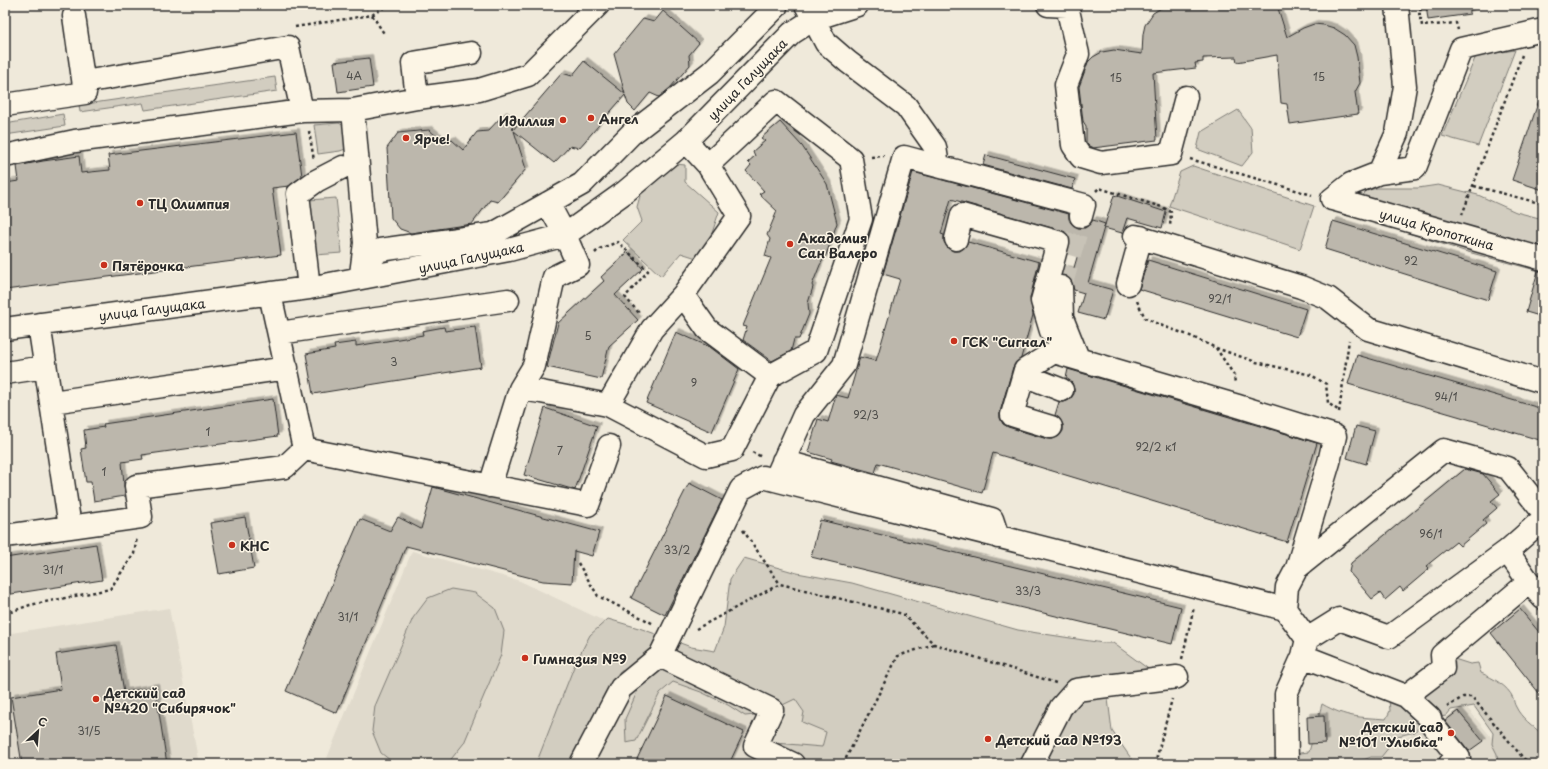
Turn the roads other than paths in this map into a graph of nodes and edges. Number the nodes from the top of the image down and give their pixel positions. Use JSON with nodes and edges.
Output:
{"nodes":[{"id":1,"x":598,"y":5,"type":"edge"},
{"id":2,"x":857,"y":5,"type":"edge"},
{"id":3,"x":1062,"y":5,"type":"edge"},
{"id":4,"x":1397,"y":5,"type":"edge"},
{"id":5,"x":775,"y":6,"type":"edge"},
{"id":6,"x":810,"y":12,"type":"edge"},
{"id":7,"x":74,"y":16,"type":"dead end"},
{"id":8,"x":1536,"y":32,"type":"edge"},
{"id":9,"x":792,"y":33,"type":"junction"},
{"id":10,"x":471,"y":53,"type":"dead end"},
{"id":11,"x":84,"y":82,"type":"junction"},
{"id":12,"x":1186,"y":97,"type":"dead end"},
{"id":13,"x":417,"y":98,"type":"junction"},
{"id":14,"x":5,"y":105,"type":"edge"},
{"id":15,"x":353,"y":110,"type":"junction"},
{"id":16,"x":305,"y":118,"type":"junction"},
{"id":17,"x":686,"y":141,"type":"junction"},
{"id":18,"x":5,"y":156,"type":"edge"},
{"id":19,"x":708,"y":165,"type":"junction"},
{"id":20,"x":938,"y":166,"type":"junction"},
{"id":21,"x":343,"y":167,"type":"dead end"},
{"id":22,"x":1378,"y":173,"type":"junction"},
{"id":23,"x":548,"y":203,"type":"junction"},
{"id":24,"x":1082,"y":211,"type":"road end"},
{"id":25,"x":565,"y":235,"type":"junction"},
{"id":26,"x":956,"y":238,"type":"dead end"},
{"id":27,"x":1543,"y":259,"type":"edge"},
{"id":28,"x":361,"y":273,"type":"junction"},
{"id":29,"x":1129,"y":279,"type":"road end"},
{"id":30,"x":1061,"y":286,"type":"tunnel mouth"},
{"id":31,"x":310,"y":288,"type":"junction"},
{"id":32,"x":270,"y":294,"type":"junction"},
{"id":33,"x":683,"y":295,"type":"junction"},
{"id":34,"x":508,"y":300,"type":"dead end"},
{"id":35,"x":39,"y":324,"type":"junction"},
{"id":36,"x":5,"y":329,"type":"edge"},
{"id":37,"x":1051,"y":331,"type":"junction"},
{"id":38,"x":280,"y":333,"type":"junction"},
{"id":39,"x":1078,"y":358,"type":"junction"},
{"id":40,"x":45,"y":366,"type":"junction"},
{"id":41,"x":287,"y":368,"type":"junction"},
{"id":42,"x":1035,"y":368,"type":"junction"},
{"id":43,"x":5,"y":373,"type":"edge"},
{"id":44,"x":770,"y":376,"type":"junction"},
{"id":45,"x":1543,"y":382,"type":"edge"},
{"id":46,"x":520,"y":389,"type":"junction"},
{"id":47,"x":1062,"y":390,"type":"dead end"},
{"id":48,"x":52,"y":402,"type":"junction"},
{"id":49,"x":608,"y":405,"type":"junction"},
{"id":50,"x":609,"y":446,"type":"dead end"},
{"id":51,"x":304,"y":449,"type":"junction"},
{"id":52,"x":779,"y":471,"type":"junction"},
{"id":53,"x":490,"y":486,"type":"junction"},
{"id":54,"x":1543,"y":512,"type":"edge"},
{"id":55,"x":1543,"y":519,"type":"edge"},
{"id":56,"x":70,"y":527,"type":"junction"},
{"id":57,"x":5,"y":536,"type":"edge"},
{"id":58,"x":1507,"y":551,"type":"junction"},
{"id":59,"x":1297,"y":568,"type":"junction"},
{"id":60,"x":1529,"y":582,"type":"junction"},
{"id":61,"x":1543,"y":598,"type":"edge"},
{"id":62,"x":1285,"y":609,"type":"junction"},
{"id":63,"x":1305,"y":648,"type":"junction"},
{"id":64,"x":660,"y":656,"type":"junction"},
{"id":65,"x":1177,"y":677,"type":"dead end"},
{"id":66,"x":1406,"y":696,"type":"junction"},
{"id":67,"x":1460,"y":762,"type":"edge"},
{"id":68,"x":581,"y":764,"type":"edge"},
{"id":69,"x":793,"y":764,"type":"edge"},
{"id":70,"x":1032,"y":764,"type":"edge"},
{"id":71,"x":1287,"y":764,"type":"edge"}],
"edges":[{"from":1,"to":13,"type":"street"},
{"from":2,"to":6,"type":"street","name":"улица Галущака"},
{"from":3,"to":12,"type":"street"},
{"from":4,"to":22,"type":"street"},
{"from":5,"to":9,"type":"street"},
{"from":5,"to":23,"type":"street"},
{"from":6,"to":9,"type":"street","name":"улица Галущака"},
{"from":6,"to":20,"type":"street"},
{"from":7,"to":11,"type":"street"},
{"from":8,"to":22,"type":"street"},
{"from":9,"to":17,"type":"street","name":"улица Галущака"},
{"from":10,"to":13,"type":"street"},
{"from":11,"to":14,"type":"street"},
{"from":11,"to":16,"type":"street"},
{"from":13,"to":15,"type":"street"},
{"from":15,"to":16,"type":"street"},
{"from":15,"to":28,"type":"street"},
{"from":16,"to":18,"type":"street"},
{"from":17,"to":19,"type":"street"},
{"from":17,"to":25,"type":"street","name":"улица Галущака"},
{"from":19,"to":33,"type":"street"},
{"from":19,"to":44,"type":"street"},
{"from":20,"to":24,"type":"street"},
{"from":20,"to":52,"type":"street"},
{"from":21,"to":31,"type":"street"},
{"from":22,"to":27,"type":"street","name":"улица Кропоткина"},
{"from":23,"to":25,"type":"street"},
{"from":23,"to":28,"type":"street"},
{"from":25,"to":28,"type":"street","name":"улица Галущака"},
{"from":25,"to":46,"type":"street"},
{"from":26,"to":37,"type":"street"},
{"from":28,"to":31,"type":"street","name":"улица Галущака"},
{"from":29,"to":45,"type":"street"},
{"from":30,"to":39,"type":"street"},
{"from":31,"to":32,"type":"street","name":"улица Галущака"},
{"from":32,"to":35,"type":"street","name":"улица Галущака"},
{"from":32,"to":38,"type":"street"},
{"from":33,"to":44,"type":"street"},
{"from":33,"to":49,"type":"street"},
{"from":34,"to":38,"type":"street"},
{"from":35,"to":36,"type":"street","name":"улица Галущака"},
{"from":35,"to":40,"type":"street"},
{"from":37,"to":39,"type":"street"},
{"from":37,"to":42,"type":"street"},
{"from":38,"to":41,"type":"street"},
{"from":39,"to":42,"type":"street"},
{"from":39,"to":59,"type":"street"},
{"from":40,"to":43,"type":"street"},
{"from":40,"to":48,"type":"street"},
{"from":41,"to":48,"type":"street"},
{"from":41,"to":51,"type":"street"},
{"from":42,"to":47,"type":"street"},
{"from":44,"to":49,"type":"street"},
{"from":46,"to":49,"type":"street"},
{"from":46,"to":53,"type":"street"},
{"from":48,"to":56,"type":"street"},
{"from":50,"to":53,"type":"street"},
{"from":51,"to":53,"type":"street"},
{"from":51,"to":56,"type":"street"},
{"from":52,"to":62,"type":"street"},
{"from":52,"to":64,"type":"street"},
{"from":54,"to":59,"type":"street"},
{"from":55,"to":58,"type":"street"},
{"from":56,"to":57,"type":"street"},
{"from":58,"to":60,"type":"street"},
{"from":58,"to":63,"type":"street"},
{"from":59,"to":62,"type":"street"},
{"from":60,"to":61,"type":"street"},
{"from":60,"to":66,"type":"street"},
{"from":62,"to":63,"type":"street"},
{"from":63,"to":66,"type":"street"},
{"from":63,"to":71,"type":"street"},
{"from":64,"to":68,"type":"street"},
{"from":64,"to":69,"type":"street"},
{"from":65,"to":70,"type":"street"},
{"from":66,"to":67,"type":"street"}]}
